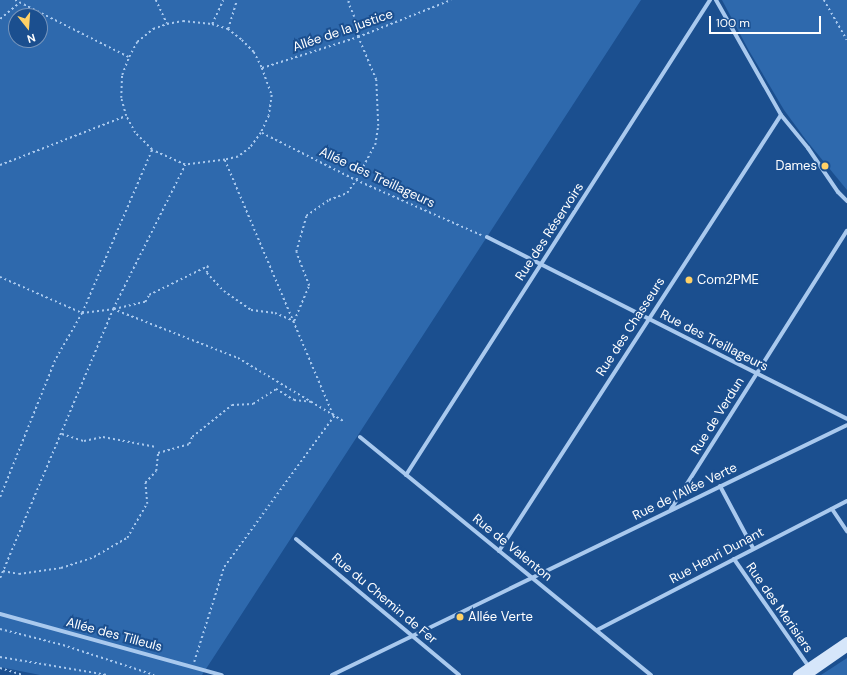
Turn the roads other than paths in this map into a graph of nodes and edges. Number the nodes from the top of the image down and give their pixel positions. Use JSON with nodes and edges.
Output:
{"nodes":[{"id":1,"x":710,"y":0,"type":"edge"},
{"id":2,"x":716,"y":0,"type":"edge"},
{"id":3,"x":780,"y":115,"type":"junction"},
{"id":4,"x":847,"y":201,"type":"edge"},
{"id":5,"x":847,"y":231,"type":"edge"},
{"id":6,"x":487,"y":237,"type":"road end"},
{"id":7,"x":541,"y":265,"type":"junction"},
{"id":8,"x":649,"y":319,"type":"junction"},
{"id":9,"x":756,"y":373,"type":"junction"},
{"id":10,"x":847,"y":419,"type":"edge"},
{"id":11,"x":847,"y":425,"type":"edge"},
{"id":12,"x":360,"y":437,"type":"dead end"},
{"id":13,"x":406,"y":475,"type":"junction"},
{"id":14,"x":720,"y":486,"type":"junction"},
{"id":15,"x":847,"y":501,"type":"edge"},
{"id":16,"x":832,"y":509,"type":"junction"},
{"id":17,"x":670,"y":510,"type":"junction"},
{"id":18,"x":847,"y":531,"type":"edge"},
{"id":19,"x":296,"y":539,"type":"dead end"},
{"id":20,"x":752,"y":548,"type":"junction"},
{"id":21,"x":499,"y":551,"type":"junction"},
{"id":22,"x":734,"y":559,"type":"junction"},
{"id":23,"x":532,"y":578,"type":"junction"},
{"id":24,"x":0,"y":614,"type":"edge"},
{"id":25,"x":597,"y":630,"type":"junction"},
{"id":26,"x":412,"y":635,"type":"junction"},
{"id":27,"x":847,"y":641,"type":"edge"},
{"id":28,"x":847,"y":648,"type":"edge"},
{"id":29,"x":808,"y":671,"type":"edge"},
{"id":30,"x":222,"y":675,"type":"edge"},
{"id":31,"x":332,"y":675,"type":"edge"},
{"id":32,"x":459,"y":675,"type":"edge"},
{"id":33,"x":651,"y":675,"type":"edge"},
{"id":34,"x":797,"y":675,"type":"edge"}],
"edges":[{"from":1,"to":7,"type":"street","name":"Rue des Réservoirs"},
{"from":2,"to":3,"type":"street"},
{"from":3,"to":4,"type":"street"},
{"from":3,"to":8,"type":"street","name":"Rue des Chasseurs"},
{"from":5,"to":9,"type":"street","name":"Rue de Verdun"},
{"from":6,"to":7,"type":"street","name":"Rue des Treillageurs"},
{"from":7,"to":8,"type":"street","name":"Rue des Treillageurs"},
{"from":7,"to":13,"type":"street","name":"Rue des Réservoirs"},
{"from":8,"to":9,"type":"street","name":"Rue des Treillageurs"},
{"from":8,"to":21,"type":"street","name":"Rue des Chasseurs"},
{"from":9,"to":10,"type":"street","name":"Rue des Treillageurs"},
{"from":9,"to":17,"type":"street","name":"Rue de Verdun"},
{"from":11,"to":14,"type":"street","name":"Rue de l'Allée Verte"},
{"from":12,"to":13,"type":"street","name":"Rue de Valenton"},
{"from":13,"to":21,"type":"street","name":"Rue de Valenton"},
{"from":14,"to":17,"type":"street","name":"Rue de l'Allée Verte"},
{"from":14,"to":20,"type":"street"},
{"from":15,"to":16,"type":"street","name":"Rue Henri Dunant"},
{"from":16,"to":18,"type":"street"},
{"from":16,"to":20,"type":"street","name":"Rue Henri Dunant"},
{"from":17,"to":23,"type":"street","name":"Rue de l'Allée Verte"},
{"from":19,"to":26,"type":"street","name":"Rue du Chemin de Fer"},
{"from":20,"to":22,"type":"street","name":"Rue Henri Dunant"},
{"from":21,"to":23,"type":"street","name":"Rue de Valenton"},
{"from":22,"to":25,"type":"street","name":"Rue Henri Dunant"},
{"from":22,"to":29,"type":"street","name":"Rue des Merisiers"},
{"from":23,"to":25,"type":"street","name":"Rue de Valenton"},
{"from":23,"to":26,"type":"street"},
{"from":24,"to":30,"type":"street","name":"Allée des Tilleuls"},
{"from":25,"to":33,"type":"street","name":"Rue de Valenton"},
{"from":26,"to":31,"type":"street"},
{"from":26,"to":32,"type":"street","name":"Rue du Chemin de Fer"},
{"from":27,"to":29,"type":"main road"},
{"from":28,"to":29,"type":"main road"},
{"from":29,"to":34,"type":"main road"}]}
